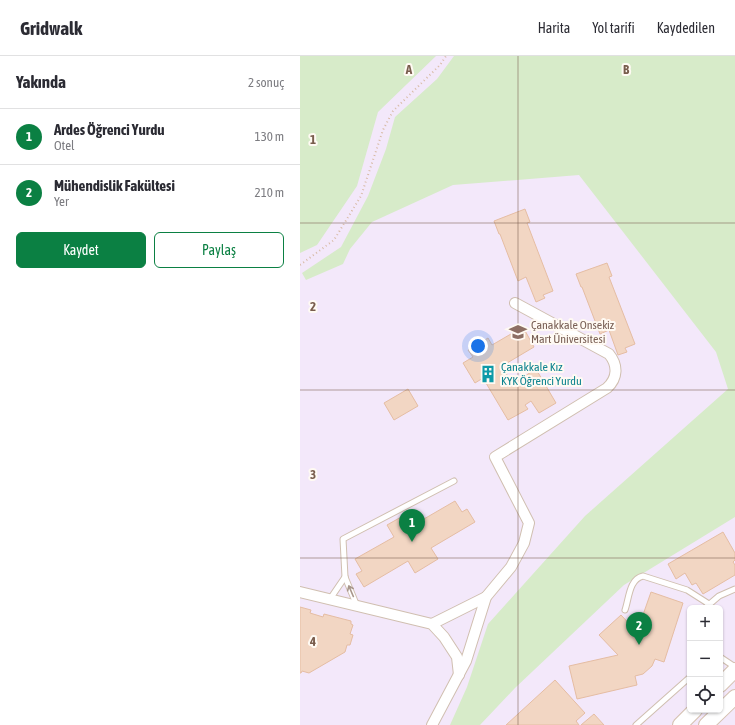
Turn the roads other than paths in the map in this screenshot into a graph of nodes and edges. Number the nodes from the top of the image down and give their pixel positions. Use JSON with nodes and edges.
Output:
{"nodes":[{"id":1,"x":514,"y":303,"type":"dead end"},
{"id":2,"x":454,"y":481,"type":"dead end"},
{"id":3,"x":346,"y":577,"type":"junction"},
{"id":4,"x":735,"y":589,"type":"edge"},
{"id":5,"x":300,"y":592,"type":"edge"},
{"id":6,"x":486,"y":597,"type":"junction"},
{"id":7,"x":330,"y":599,"type":"junction"},
{"id":8,"x":706,"y":605,"type":"edge"},
{"id":9,"x":708,"y":605,"type":"edge"},
{"id":10,"x":357,"y":606,"type":"junction"},
{"id":11,"x":626,"y":610,"type":"dead end"},
{"id":12,"x":432,"y":624,"type":"junction"},
{"id":13,"x":723,"y":660,"type":"edge"},
{"id":14,"x":735,"y":669,"type":"edge"},
{"id":15,"x":459,"y":676,"type":"junction"},
{"id":16,"x":687,"y":680,"type":"edge"},
{"id":17,"x":723,"y":682,"type":"edge"},
{"id":18,"x":735,"y":697,"type":"edge"},
{"id":19,"x":692,"y":713,"type":"edge"},
{"id":20,"x":432,"y":725,"type":"edge"},
{"id":21,"x":636,"y":725,"type":"edge"},
{"id":22,"x":680,"y":725,"type":"edge"},
{"id":23,"x":706,"y":725,"type":"edge"}],
"edges":[{"from":1,"to":6,"type":"street"},
{"from":2,"to":3,"type":"lane"},
{"from":3,"to":7,"type":"lane"},
{"from":10,"to":3,"type":"lane","one_way":true},
{"from":4,"to":9,"type":"lane"},
{"from":5,"to":7,"type":"street"},
{"from":6,"to":12,"type":"street"},
{"from":6,"to":15,"type":"street"},
{"from":7,"to":10,"type":"street"},
{"from":8,"to":11,"type":"lane"},
{"from":10,"to":12,"type":"street"},
{"from":12,"to":15,"type":"street"},
{"from":13,"to":14,"type":"lane"},
{"from":14,"to":17,"type":"street"},
{"from":15,"to":20,"type":"street"},
{"from":16,"to":21,"type":"lane"},
{"from":18,"to":23,"type":"street"},
{"from":19,"to":22,"type":"street"}]}
